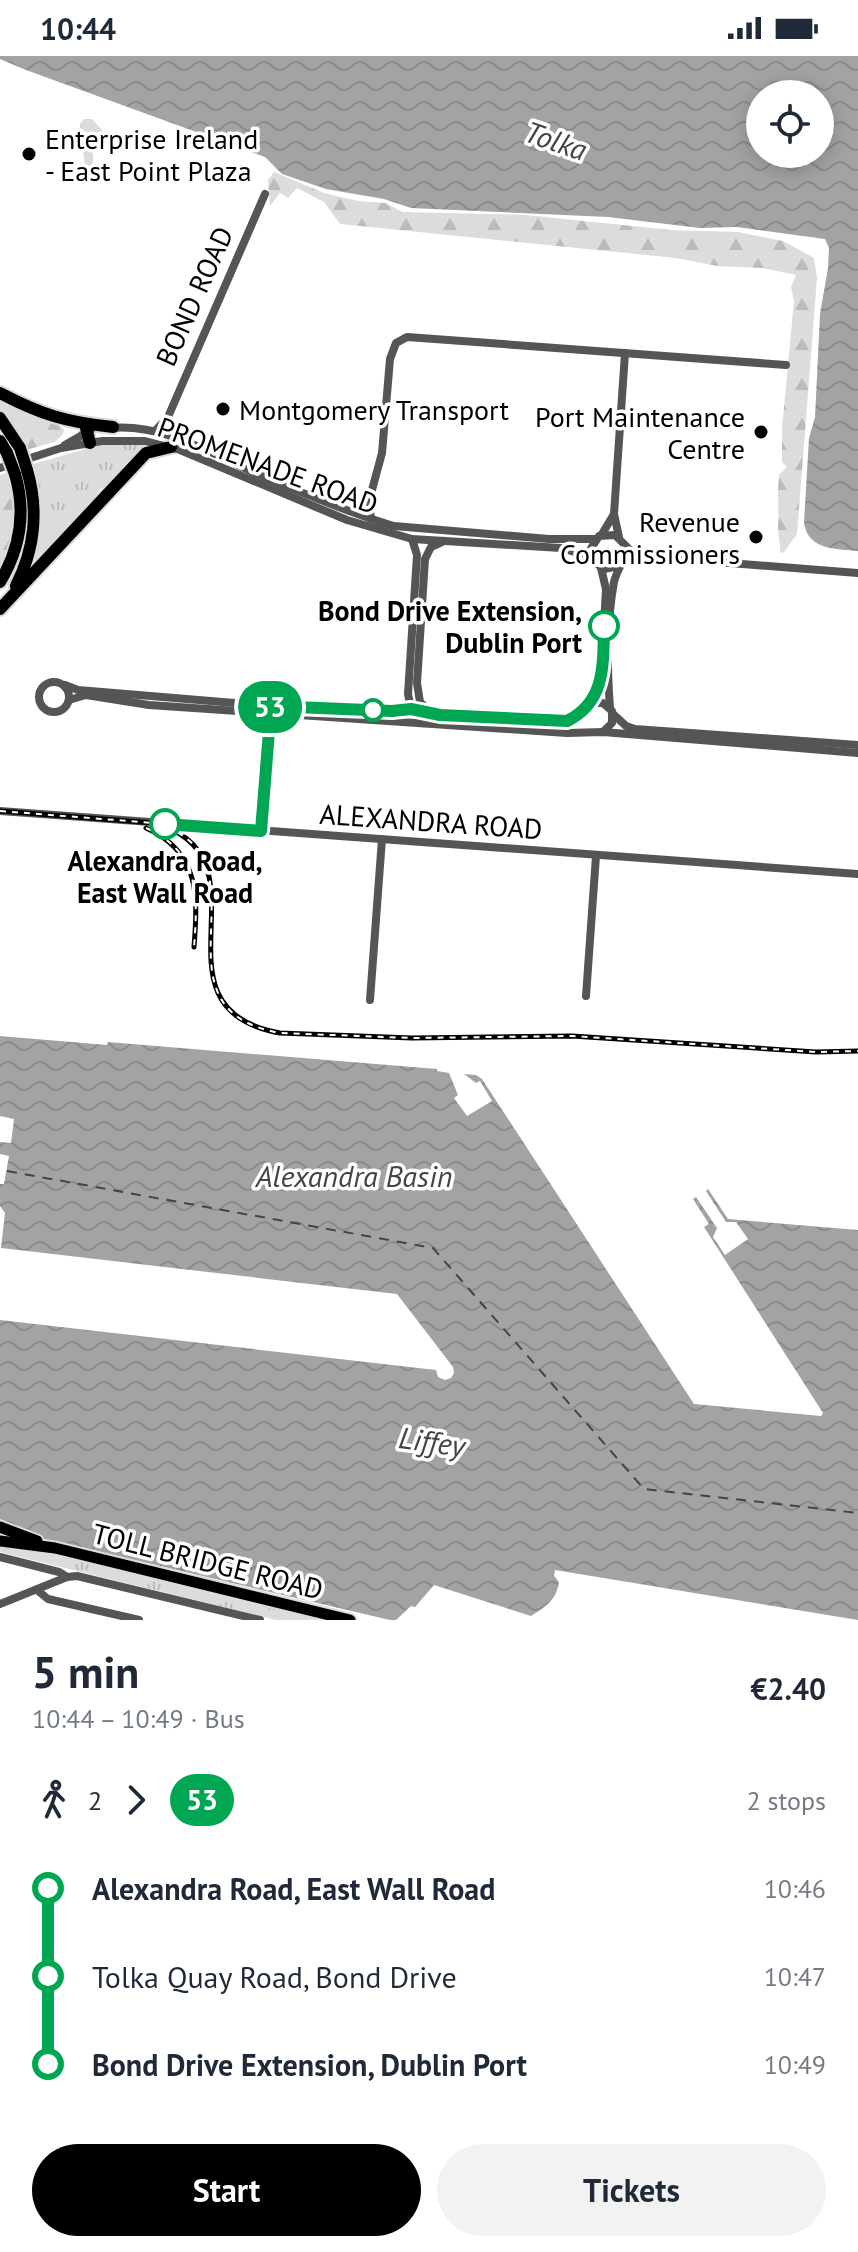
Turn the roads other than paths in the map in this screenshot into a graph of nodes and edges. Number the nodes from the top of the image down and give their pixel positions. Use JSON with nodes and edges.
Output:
{"nodes":[{"id":1,"x":265,"y":194,"type":"dead end"},
{"id":2,"x":625,"y":353,"type":"junction"},
{"id":3,"x":786,"y":365,"type":"dead end"},
{"id":4,"x":0,"y":393,"type":"edge"},
{"id":5,"x":168,"y":417,"type":"junction"},
{"id":6,"x":0,"y":418,"type":"edge"},
{"id":7,"x":113,"y":427,"type":"joint"},
{"id":8,"x":155,"y":431,"type":"junction"},
{"id":9,"x":87,"y":433,"type":"junction"},
{"id":10,"x":0,"y":441,"type":"edge"},
{"id":11,"x":171,"y":441,"type":"junction"},
{"id":12,"x":13,"y":450,"type":"junction"},
{"id":13,"x":0,"y":468,"type":"edge"},
{"id":14,"x":21,"y":472,"type":"junction"},
{"id":15,"x":369,"y":501,"type":"junction"},
{"id":16,"x":341,"y":507,"type":"junction"},
{"id":17,"x":614,"y":514,"type":"junction"},
{"id":18,"x":371,"y":519,"type":"junction"},
{"id":19,"x":598,"y":537,"type":"junction"},
{"id":20,"x":619,"y":537,"type":"junction"},
{"id":21,"x":412,"y":539,"type":"junction"},
{"id":22,"x":449,"y":540,"type":"junction"},
{"id":23,"x":625,"y":546,"type":"junction"},
{"id":24,"x":591,"y":557,"type":"junction"},
{"id":25,"x":619,"y":566,"type":"junction"},
{"id":26,"x":601,"y":568,"type":"junction"},
{"id":27,"x":858,"y":573,"type":"edge"},
{"id":28,"x":0,"y":582,"type":"edge"},
{"id":29,"x":0,"y":609,"type":"edge"},
{"id":30,"x":65,"y":685,"type":"junction"},
{"id":31,"x":408,"y":694,"type":"junction"},
{"id":32,"x":69,"y":700,"type":"junction"},
{"id":33,"x":591,"y":703,"type":"junction"},
{"id":34,"x":411,"y":709,"type":"junction"},
{"id":35,"x":270,"y":710,"type":"junction"},
{"id":36,"x":379,"y":710,"type":"junction"},
{"id":37,"x":428,"y":710,"type":"junction"},
{"id":38,"x":611,"y":711,"type":"junction"},
{"id":39,"x":582,"y":713,"type":"junction"},
{"id":40,"x":363,"y":714,"type":"junction"},
{"id":41,"x":424,"y":723,"type":"junction"},
{"id":42,"x":591,"y":732,"type":"junction"},
{"id":43,"x":603,"y":732,"type":"junction"},
{"id":44,"x":858,"y":745,"type":"edge"},
{"id":45,"x":858,"y":753,"type":"edge"},
{"id":46,"x":0,"y":811,"type":"edge"},
{"id":47,"x":261,"y":831,"type":"junction"},
{"id":48,"x":382,"y":839,"type":"junction"},
{"id":49,"x":596,"y":856,"type":"junction"},
{"id":50,"x":858,"y":874,"type":"edge"},
{"id":51,"x":586,"y":996,"type":"dead end"},
{"id":52,"x":370,"y":1000,"type":"dead end"},
{"id":53,"x":0,"y":1527,"type":"edge"},
{"id":54,"x":0,"y":1541,"type":"edge"},
{"id":55,"x":55,"y":1548,"type":"junction"},
{"id":56,"x":0,"y":1557,"type":"edge"},
{"id":57,"x":67,"y":1577,"type":"junction"},
{"id":58,"x":37,"y":1590,"type":"junction"},
{"id":59,"x":0,"y":1604,"type":"edge"},
{"id":60,"x":139,"y":1620,"type":"edge"},
{"id":61,"x":260,"y":1620,"type":"edge"},
{"id":62,"x":350,"y":1620,"type":"edge"}],
"edges":[{"from":1,"to":5,"type":"street","name":"BOND ROAD"},
{"from":2,"to":3,"type":"street"},
{"from":2,"to":15,"type":"street"},
{"from":2,"to":17,"type":"street"},
{"from":4,"to":9,"type":"highway"},
{"from":5,"to":8,"type":"street","name":"BOND ROAD"},
{"from":5,"to":11,"type":"street"},
{"from":6,"to":12,"type":"highway"},
{"from":7,"to":8,"type":"street","name":"PROMENADE ROAD"},
{"from":7,"to":9,"type":"highway"},
{"from":8,"to":11,"type":"street","name":"PROMENADE ROAD"},
{"from":9,"to":11,"type":"street","name":"PROMENADE ROAD"},
{"from":9,"to":13,"type":"street","name":"PROMENADE ROAD"},
{"from":10,"to":12,"type":"highway"},
{"from":11,"to":16,"type":"street","name":"PROMENADE ROAD"},
{"from":11,"to":21,"type":"street","name":"PROMENADE ROAD"},
{"from":11,"to":29,"type":"highway"},
{"from":12,"to":14,"type":"highway","bridge":true},
{"from":14,"to":28,"type":"highway"},
{"from":14,"to":29,"type":"highway"},
{"from":15,"to":16,"type":"street"},
{"from":15,"to":18,"type":"street"},
{"from":16,"to":18,"type":"street","name":"PROMENADE ROAD"},
{"from":17,"to":19,"type":"street"},
{"from":17,"to":20,"type":"street"},
{"from":18,"to":19,"type":"street","name":"PROMENADE ROAD"},
{"from":19,"to":20,"type":"street"},
{"from":19,"to":24,"type":"street"},
{"from":20,"to":23,"type":"street"},
{"from":21,"to":22,"type":"street","name":"PROMENADE ROAD"},
{"from":21,"to":31,"type":"street"},
{"from":22,"to":24,"type":"street"},
{"from":22,"to":37,"type":"street"},
{"from":23,"to":25,"type":"street"},
{"from":23,"to":27,"type":"street"},
{"from":24,"to":26,"type":"street"},
{"from":25,"to":26,"type":"street"},
{"from":25,"to":38,"type":"street"},
{"from":26,"to":33,"type":"street"},
{"from":30,"to":32,"type":"street"},
{"from":30,"to":32,"type":"street"},
{"from":30,"to":35,"type":"street"},
{"from":31,"to":34,"type":"street"},
{"from":31,"to":36,"type":"street"},
{"from":32,"to":35,"type":"street"},
{"from":33,"to":38,"type":"street"},
{"from":33,"to":39,"type":"street"},
{"from":34,"to":36,"type":"street"},
{"from":34,"to":37,"type":"street"},
{"from":34,"to":41,"type":"street"},
{"from":35,"to":40,"type":"street"},
{"from":35,"to":47,"type":"street"},
{"from":36,"to":40,"type":"street"},
{"from":37,"to":39,"type":"street"},
{"from":38,"to":43,"type":"street"},
{"from":38,"to":44,"type":"street"},
{"from":39,"to":42,"type":"street"},
{"from":40,"to":41,"type":"street"},
{"from":41,"to":42,"type":"street"},
{"from":42,"to":43,"type":"street"},
{"from":43,"to":45,"type":"street"},
{"from":46,"to":47,"type":"street","name":"ALEXANDRA ROAD"},
{"from":47,"to":48,"type":"street","name":"ALEXANDRA ROAD"},
{"from":48,"to":49,"type":"street","name":"ALEXANDRA ROAD"},
{"from":48,"to":52,"type":"street"},
{"from":49,"to":50,"type":"street","name":"ALEXANDRA ROAD"},
{"from":49,"to":51,"type":"street"},
{"from":53,"to":55,"type":"main road","name":"TOLL BRIDGE ROAD"},
{"from":54,"to":55,"type":"main road","name":"TOLL BRIDGE ROAD"},
{"from":55,"to":62,"type":"main road","name":"TOLL BRIDGE ROAD"},
{"from":56,"to":57,"type":"street"},
{"from":57,"to":58,"type":"street"},
{"from":57,"to":61,"type":"street"},
{"from":58,"to":59,"type":"street"},
{"from":58,"to":60,"type":"street"}]}
